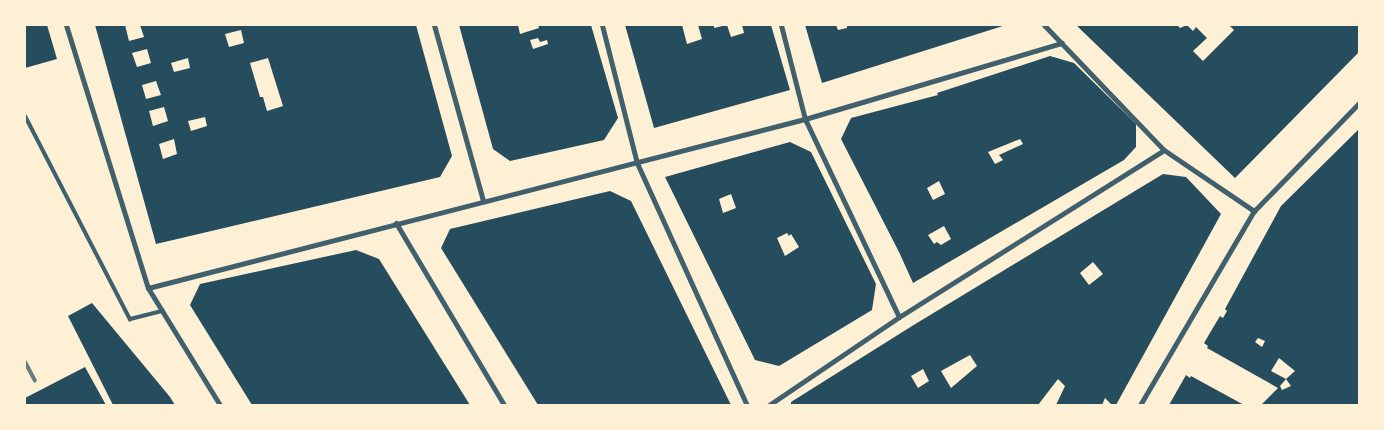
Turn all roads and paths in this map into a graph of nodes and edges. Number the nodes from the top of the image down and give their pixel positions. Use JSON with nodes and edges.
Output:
{"nodes":[{"id":1,"x":66,"y":25,"type":"edge"},
{"id":2,"x":434,"y":25,"type":"edge"},
{"id":3,"x":602,"y":25,"type":"edge"},
{"id":4,"x":781,"y":25,"type":"edge"},
{"id":5,"x":1044,"y":25,"type":"edge"},
{"id":6,"x":1062,"y":43,"type":"junction"},
{"id":7,"x":1359,"y":103,"type":"edge"},
{"id":8,"x":25,"y":116,"type":"edge"},
{"id":9,"x":805,"y":119,"type":"junction"},
{"id":10,"x":1164,"y":150,"type":"junction"},
{"id":11,"x":637,"y":163,"type":"junction"},
{"id":12,"x":482,"y":201,"type":"junction"},
{"id":13,"x":1254,"y":210,"type":"junction"},
{"id":14,"x":396,"y":223,"type":"junction"},
{"id":15,"x":148,"y":288,"type":"junction"},
{"id":16,"x":163,"y":311,"type":"junction"},
{"id":17,"x":899,"y":317,"type":"junction"},
{"id":18,"x":220,"y":405,"type":"edge"},
{"id":19,"x":504,"y":405,"type":"edge"},
{"id":20,"x":747,"y":405,"type":"edge"},
{"id":21,"x":769,"y":405,"type":"edge"},
{"id":22,"x":1140,"y":405,"type":"edge"}],
"edges":[{"from":1,"to":15,"type":"street"},
{"from":2,"to":12,"type":"street"},
{"from":3,"to":11,"type":"street"},
{"from":4,"to":9,"type":"street"},
{"from":5,"to":6,"type":"street"},
{"from":6,"to":9,"type":"street"},
{"from":6,"to":10,"type":"street"},
{"from":7,"to":13,"type":"street"},
{"from":8,"to":16,"type":"lane"},
{"from":9,"to":11,"type":"street"},
{"from":9,"to":17,"type":"street"},
{"from":10,"to":13,"type":"street"},
{"from":10,"to":17,"type":"street"},
{"from":11,"to":12,"type":"street"},
{"from":11,"to":20,"type":"street"},
{"from":12,"to":14,"type":"street"},
{"from":13,"to":22,"type":"street"},
{"from":14,"to":15,"type":"street"},
{"from":14,"to":19,"type":"street"},
{"from":15,"to":16,"type":"street"},
{"from":16,"to":18,"type":"street"},
{"from":17,"to":21,"type":"street"}]}
